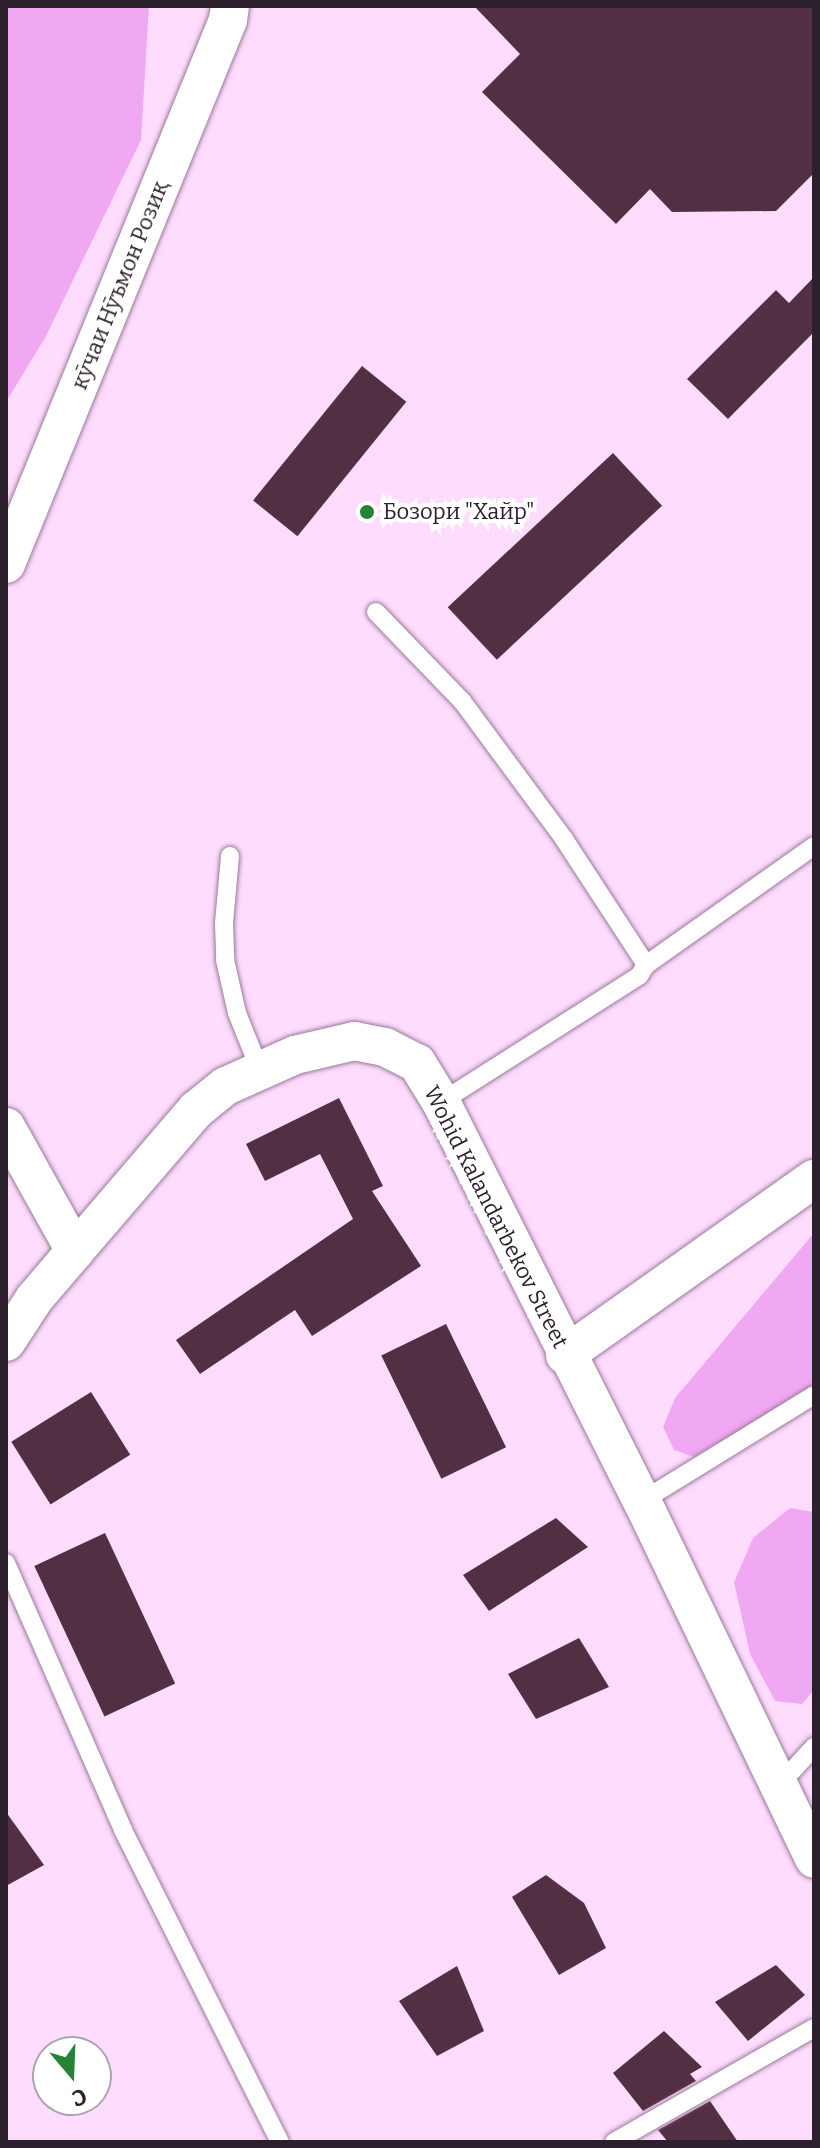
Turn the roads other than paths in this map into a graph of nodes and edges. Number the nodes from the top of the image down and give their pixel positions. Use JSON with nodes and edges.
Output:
{"nodes":[{"id":1,"x":230,"y":6,"type":"edge"},
{"id":2,"x":6,"y":564,"type":"edge"},
{"id":3,"x":376,"y":612,"type":"dead end"},
{"id":4,"x":814,"y":846,"type":"edge"},
{"id":5,"x":230,"y":856,"type":"dead end"},
{"id":6,"x":646,"y":965,"type":"junction"},
{"id":7,"x":259,"y":1068,"type":"junction"},
{"id":8,"x":441,"y":1102,"type":"junction"},
{"id":9,"x":6,"y":1127,"type":"edge"},
{"id":10,"x":814,"y":1179,"type":"edge"},
{"id":11,"x":75,"y":1251,"type":"junction"},
{"id":12,"x":6,"y":1342,"type":"edge"},
{"id":13,"x":565,"y":1355,"type":"junction"},
{"id":14,"x":814,"y":1395,"type":"edge"},
{"id":15,"x":642,"y":1501,"type":"junction"},
{"id":16,"x":6,"y":1563,"type":"edge"},
{"id":17,"x":814,"y":1747,"type":"edge"},
{"id":18,"x":779,"y":1785,"type":"junction"},
{"id":19,"x":814,"y":1859,"type":"edge"},
{"id":20,"x":814,"y":2028,"type":"edge"},
{"id":21,"x":280,"y":2142,"type":"edge"},
{"id":22,"x":614,"y":2142,"type":"edge"}],
"edges":[{"from":1,"to":2,"type":"street","name":"кӯчаи Нӯъмон Розиқ"},
{"from":3,"to":6,"type":"lane"},
{"from":4,"to":6,"type":"lane"},
{"from":5,"to":7,"type":"lane"},
{"from":6,"to":8,"type":"lane"},
{"from":7,"to":8,"type":"street","name":"Wohid Kalandarbekov Street"},
{"from":7,"to":11,"type":"street","name":"Wohid Kalandarbekov Street"},
{"from":8,"to":13,"type":"street","name":"Wohid Kalandarbekov Street"},
{"from":9,"to":11,"type":"street"},
{"from":10,"to":13,"type":"street"},
{"from":11,"to":12,"type":"street","name":"Wohid Kalandarbekov Street"},
{"from":13,"to":15,"type":"street","name":"Wohid Kalandarbekov Street"},
{"from":14,"to":15,"type":"lane"},
{"from":15,"to":18,"type":"street","name":"Wohid Kalandarbekov Street"},
{"from":16,"to":21,"type":"lane"},
{"from":17,"to":18,"type":"lane"},
{"from":18,"to":19,"type":"street","name":"Wohid Kalandarbekov Street"},
{"from":20,"to":22,"type":"lane"}]}
